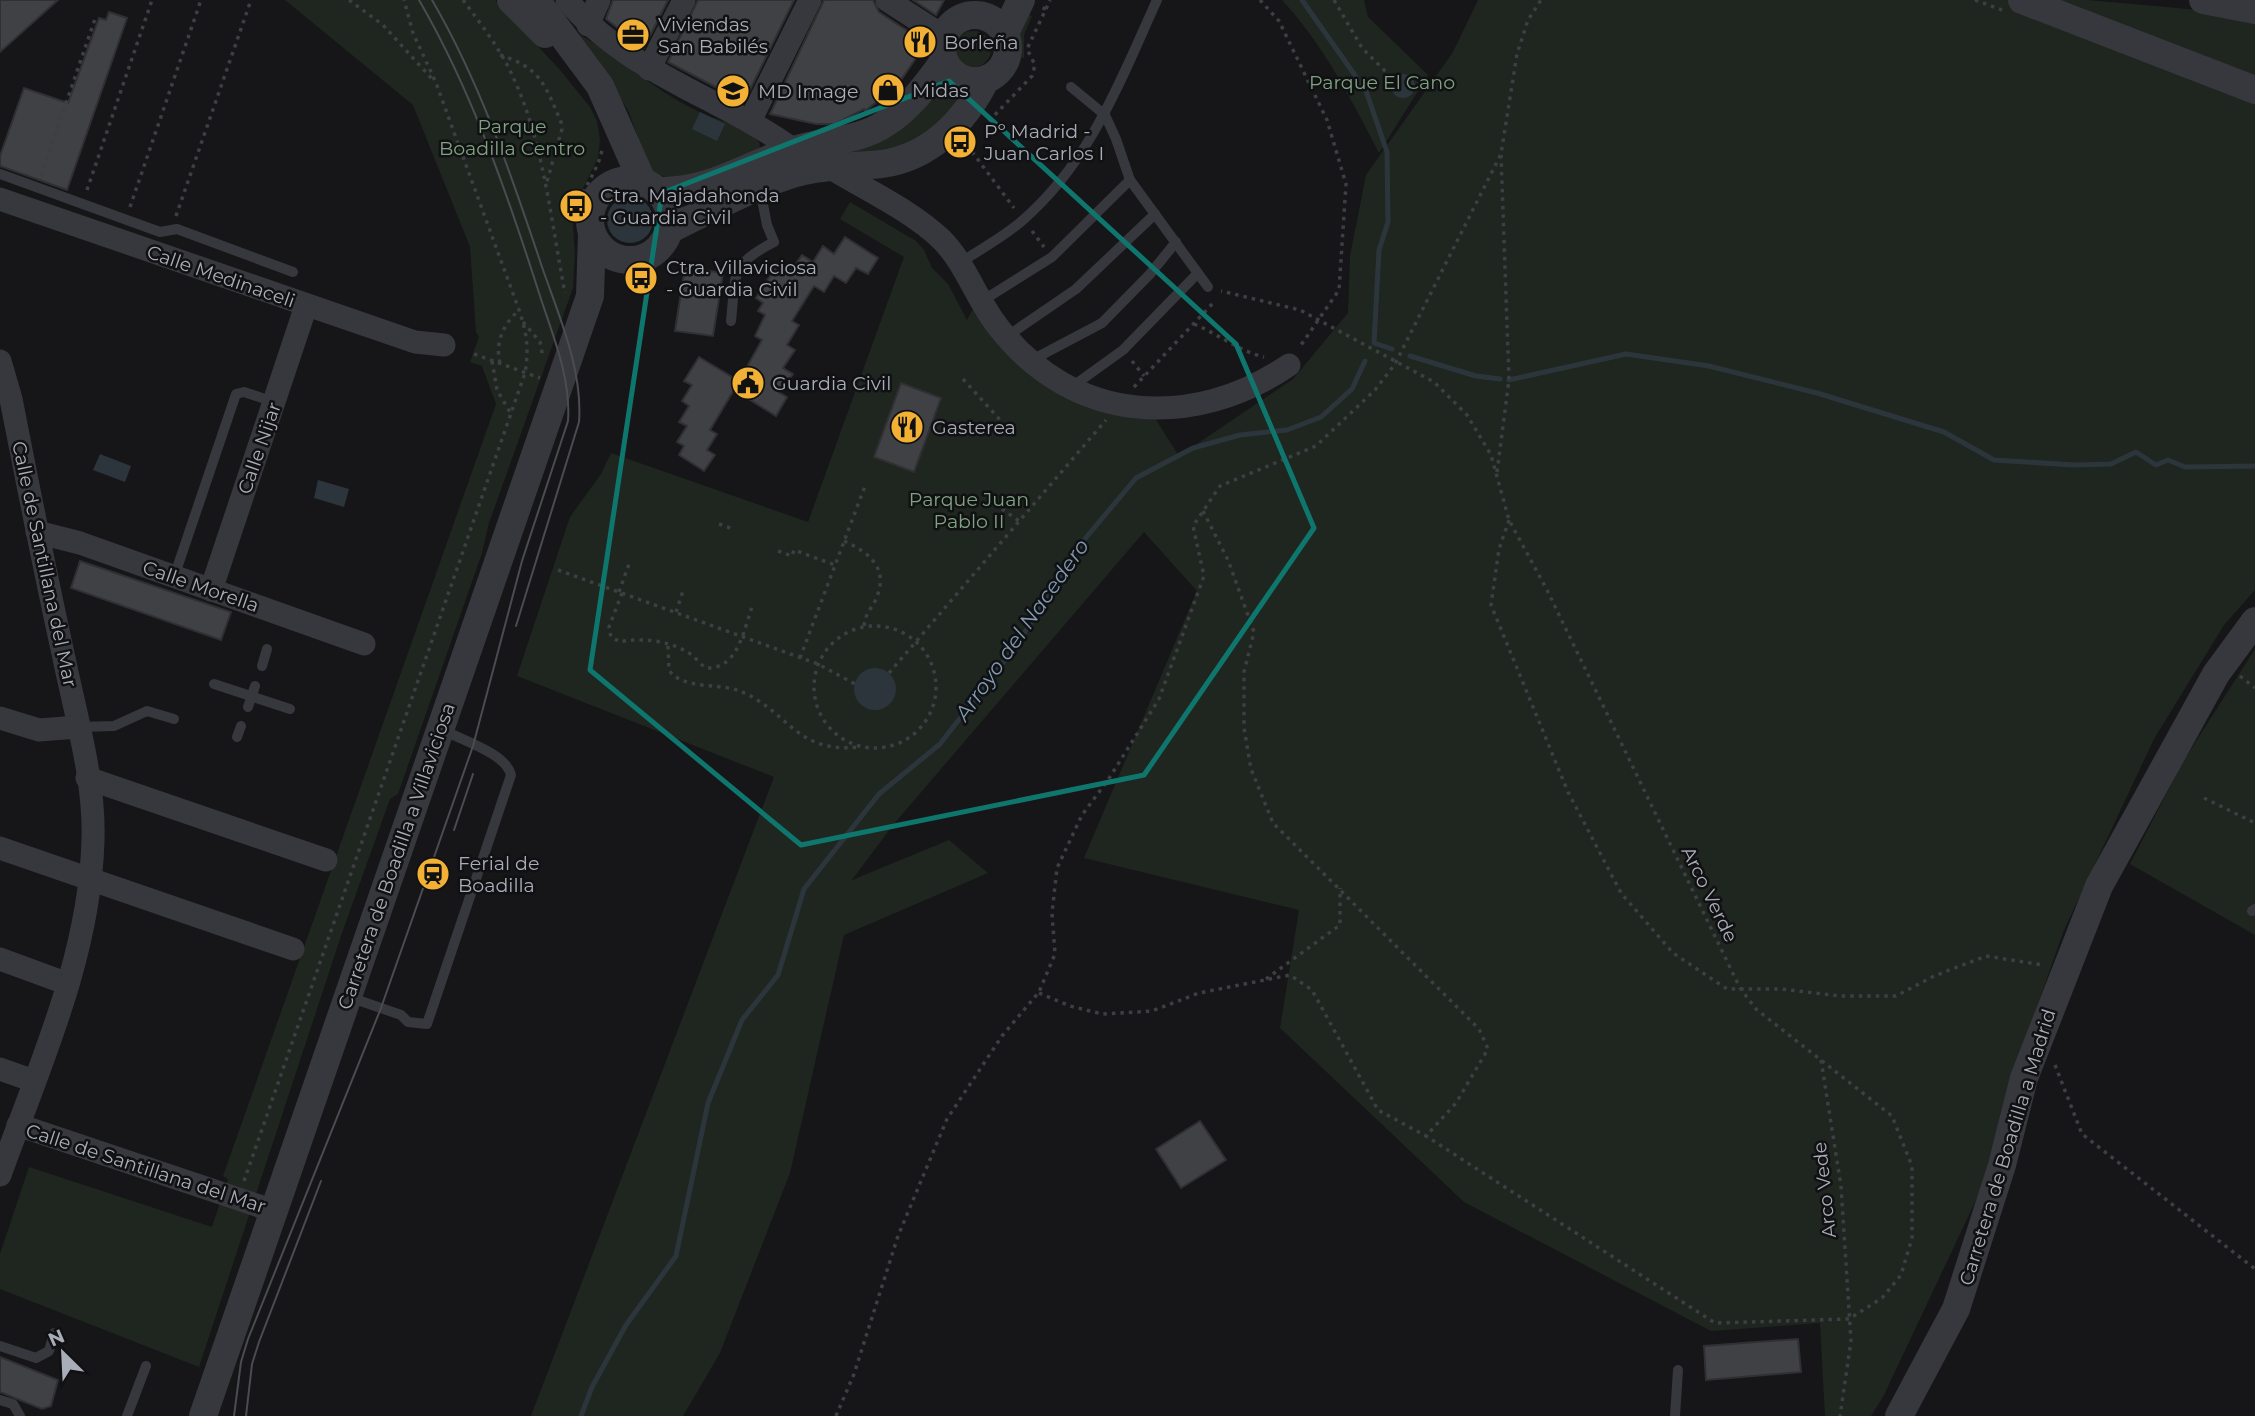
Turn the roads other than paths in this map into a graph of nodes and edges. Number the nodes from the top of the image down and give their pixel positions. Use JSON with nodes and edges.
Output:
{"nodes":[{"id":1,"x":511,"y":0,"type":"edge"},
{"id":2,"x":536,"y":0,"type":"edge"},
{"id":3,"x":567,"y":0,"type":"edge"},
{"id":4,"x":599,"y":0,"type":"edge"},
{"id":5,"x":684,"y":0,"type":"edge"},
{"id":6,"x":810,"y":0,"type":"edge"},
{"id":7,"x":887,"y":0,"type":"edge"},
{"id":8,"x":1157,"y":0,"type":"edge"},
{"id":9,"x":2022,"y":0,"type":"edge"},
{"id":10,"x":2203,"y":0,"type":"edge"},
{"id":11,"x":1033,"y":5,"type":"edge"},
{"id":12,"x":2255,"y":10,"type":"edge"},
{"id":13,"x":588,"y":26,"type":"junction"},
{"id":14,"x":954,"y":29,"type":"edge"},
{"id":15,"x":1005,"y":33,"type":"junction"},
{"id":16,"x":649,"y":69,"type":"junction"},
{"id":17,"x":986,"y":79,"type":"junction"},
{"id":18,"x":600,"y":86,"type":"junction"},
{"id":19,"x":1072,"y":87,"type":"dead end"},
{"id":20,"x":2255,"y":90,"type":"edge"},
{"id":21,"x":1105,"y":116,"type":"junction"},
{"id":22,"x":750,"y":121,"type":"junction"},
{"id":23,"x":611,"y":135,"type":"junction"},
{"id":24,"x":794,"y":150,"type":"junction"},
{"id":25,"x":884,"y":163,"type":"junction"},
{"id":26,"x":829,"y":167,"type":"junction"},
{"id":27,"x":0,"y":174,"type":"edge"},
{"id":28,"x":1130,"y":180,"type":"junction"},
{"id":29,"x":611,"y":186,"type":"junction"},
{"id":30,"x":759,"y":186,"type":"junction"},
{"id":31,"x":650,"y":187,"type":"junction"},
{"id":32,"x":0,"y":199,"type":"edge"},
{"id":33,"x":889,"y":204,"type":"junction"},
{"id":34,"x":1155,"y":214,"type":"junction"},
{"id":35,"x":584,"y":227,"type":"junction"},
{"id":36,"x":669,"y":230,"type":"junction"},
{"id":37,"x":1175,"y":242,"type":"junction"},
{"id":38,"x":634,"y":260,"type":"junction"},
{"id":39,"x":961,"y":262,"type":"junction"},
{"id":40,"x":293,"y":272,"type":"dead end"},
{"id":41,"x":1198,"y":273,"type":"junction"},
{"id":42,"x":1208,"y":287,"type":"road end"},
{"id":43,"x":578,"y":295,"type":"junction"},
{"id":44,"x":982,"y":301,"type":"junction"},
{"id":45,"x":306,"y":306,"type":"junction"},
{"id":46,"x":731,"y":321,"type":"dead end"},
{"id":47,"x":1006,"y":337,"type":"junction"},
{"id":48,"x":444,"y":345,"type":"dead end"},
{"id":49,"x":0,"y":360,"type":"edge"},
{"id":50,"x":1030,"y":361,"type":"junction"},
{"id":51,"x":1286,"y":367,"type":"road end"},
{"id":52,"x":1071,"y":388,"type":"junction"},
{"id":53,"x":274,"y":402,"type":"junction"},
{"id":54,"x":37,"y":532,"type":"junction"},
{"id":55,"x":174,"y":577,"type":"junction"},
{"id":56,"x":211,"y":590,"type":"junction"},
{"id":57,"x":2253,"y":628,"type":"edge"},
{"id":58,"x":364,"y":644,"type":"dead end"},
{"id":59,"x":267,"y":649,"type":"dead end"},
{"id":60,"x":262,"y":666,"type":"dead end"},
{"id":61,"x":214,"y":684,"type":"dead end"},
{"id":62,"x":290,"y":709,"type":"dead end"},
{"id":63,"x":0,"y":718,"type":"edge"},
{"id":64,"x":173,"y":719,"type":"dead end"},
{"id":65,"x":78,"y":727,"type":"junction"},
{"id":66,"x":441,"y":729,"type":"junction"},
{"id":67,"x":87,"y":778,"type":"junction"},
{"id":68,"x":0,"y":848,"type":"edge"},
{"id":69,"x":326,"y":860,"type":"dead end"},
{"id":70,"x":90,"y":880,"type":"junction"},
{"id":71,"x":293,"y":949,"type":"dead end"},
{"id":72,"x":0,"y":959,"type":"edge"},
{"id":73,"x":68,"y":984,"type":"junction"},
{"id":74,"x":346,"y":996,"type":"junction"},
{"id":75,"x":0,"y":1069,"type":"edge"},
{"id":76,"x":34,"y":1081,"type":"junction"},
{"id":77,"x":18,"y":1125,"type":"junction"},
{"id":78,"x":0,"y":1175,"type":"edge"},
{"id":79,"x":274,"y":1211,"type":"junction"},
{"id":80,"x":54,"y":1334,"type":"dead end"},
{"id":81,"x":0,"y":1346,"type":"edge"},
{"id":82,"x":146,"y":1366,"type":"dead end"},
{"id":83,"x":1678,"y":1370,"type":"dead end"},
{"id":84,"x":0,"y":1400,"type":"edge"},
{"id":85,"x":20,"y":1416,"type":"edge"},
{"id":86,"x":127,"y":1416,"type":"edge"},
{"id":87,"x":203,"y":1416,"type":"edge"},
{"id":88,"x":1675,"y":1416,"type":"edge"},
{"id":89,"x":1899,"y":1416,"type":"edge"}],
"edges":[{"from":1,"to":18,"type":"street"},
{"from":2,"to":18,"type":"street"},
{"from":3,"to":13,"type":"street"},
{"from":4,"to":13,"type":"street"},
{"from":5,"to":16,"type":"street"},
{"from":6,"to":22,"type":"street"},
{"from":7,"to":14,"type":"street"},
{"from":8,"to":21,"type":"lane"},
{"from":9,"to":20,"type":"street"},
{"from":10,"to":12,"type":"street"},
{"from":11,"to":15,"type":"street"},
{"from":13,"to":16,"type":"street"},
{"from":14,"to":15,"type":"street"},
{"from":14,"to":17,"type":"street"},
{"from":14,"to":24,"type":"street"},
{"from":15,"to":17,"type":"street"},
{"from":16,"to":22,"type":"street"},
{"from":17,"to":25,"type":"street"},
{"from":18,"to":23,"type":"street"},
{"from":19,"to":21,"type":"lane"},
{"from":21,"to":28,"type":"lane"},
{"from":21,"to":39,"type":"lane"},
{"from":22,"to":24,"type":"street"},
{"from":23,"to":29,"type":"street"},
{"from":23,"to":31,"type":"street"},
{"from":24,"to":31,"type":"street"},
{"from":25,"to":26,"type":"street"},
{"from":25,"to":33,"type":"street"},
{"from":26,"to":30,"type":"street"},
{"from":26,"to":33,"type":"street"},
{"from":27,"to":40,"type":"lane"},
{"from":28,"to":34,"type":"lane"},
{"from":28,"to":44,"type":"lane"},
{"from":29,"to":31,"type":"street"},
{"from":29,"to":35,"type":"street"},
{"from":30,"to":36,"type":"street"},
{"from":30,"to":46,"type":"lane"},
{"from":31,"to":36,"type":"street"},
{"from":32,"to":45,"type":"street","name":"Calle Medinaceli"},
{"from":33,"to":39,"type":"street"},
{"from":34,"to":37,"type":"lane"},
{"from":34,"to":47,"type":"lane"},
{"from":35,"to":38,"type":"street"},
{"from":35,"to":43,"type":"street","name":"Carretera de Boadilla a Villaviciosa"},
{"from":36,"to":38,"type":"street"},
{"from":37,"to":41,"type":"lane"},
{"from":37,"to":50,"type":"lane"},
{"from":38,"to":43,"type":"street"},
{"from":39,"to":44,"type":"street"},
{"from":41,"to":42,"type":"lane"},
{"from":41,"to":52,"type":"lane"},
{"from":43,"to":66,"type":"street","name":"Carretera de Boadilla a Villaviciosa"},
{"from":44,"to":47,"type":"street"},
{"from":45,"to":48,"type":"street","name":"Calle Medinaceli"},
{"from":45,"to":53,"type":"street","name":"Calle Nijar"},
{"from":47,"to":50,"type":"street"},
{"from":49,"to":54,"type":"street","name":"Calle de Santillana del Mar"},
{"from":50,"to":52,"type":"street"},
{"from":51,"to":52,"type":"street"},
{"from":53,"to":55,"type":"lane"},
{"from":53,"to":56,"type":"street","name":"Calle Nijar"},
{"from":54,"to":55,"type":"street","name":"Calle Morella"},
{"from":54,"to":65,"type":"street","name":"Calle de Santillana del Mar"},
{"from":55,"to":56,"type":"street","name":"Calle Morella"},
{"from":56,"to":58,"type":"street","name":"Calle Morella"},
{"from":57,"to":89,"type":"street","name":"Carretera de Boadilla a Madrid"},
{"from":59,"to":60,"type":"lane"},
{"from":61,"to":62,"type":"lane"},
{"from":63,"to":65,"type":"street"},
{"from":64,"to":65,"type":"lane"},
{"from":65,"to":67,"type":"street","name":"Calle de Santillana del Mar"},
{"from":66,"to":74,"type":"street","name":"Carretera de Boadilla a Villaviciosa"},
{"from":66,"to":74,"type":"lane"},
{"from":67,"to":69,"type":"street"},
{"from":67,"to":70,"type":"street","name":"Calle de Santillana del Mar"},
{"from":68,"to":70,"type":"street"},
{"from":70,"to":71,"type":"street"},
{"from":70,"to":73,"type":"street","name":"Calle de Santillana del Mar"},
{"from":72,"to":73,"type":"street"},
{"from":73,"to":76,"type":"street","name":"Calle de Santillana del Mar"},
{"from":74,"to":79,"type":"street","name":"Carretera de Boadilla a Villaviciosa"},
{"from":75,"to":76,"type":"street"},
{"from":76,"to":77,"type":"street","name":"Calle de Santillana del Mar"},
{"from":77,"to":78,"type":"street","name":"Calle de Santillana del Mar"},
{"from":77,"to":79,"type":"street","name":"Calle de Santillana del Mar"},
{"from":79,"to":87,"type":"street","name":"Carretera de Boadilla a Villaviciosa"},
{"from":80,"to":81,"type":"lane"},
{"from":82,"to":86,"type":"lane"},
{"from":83,"to":88,"type":"lane"},
{"from":84,"to":85,"type":"lane"}]}
